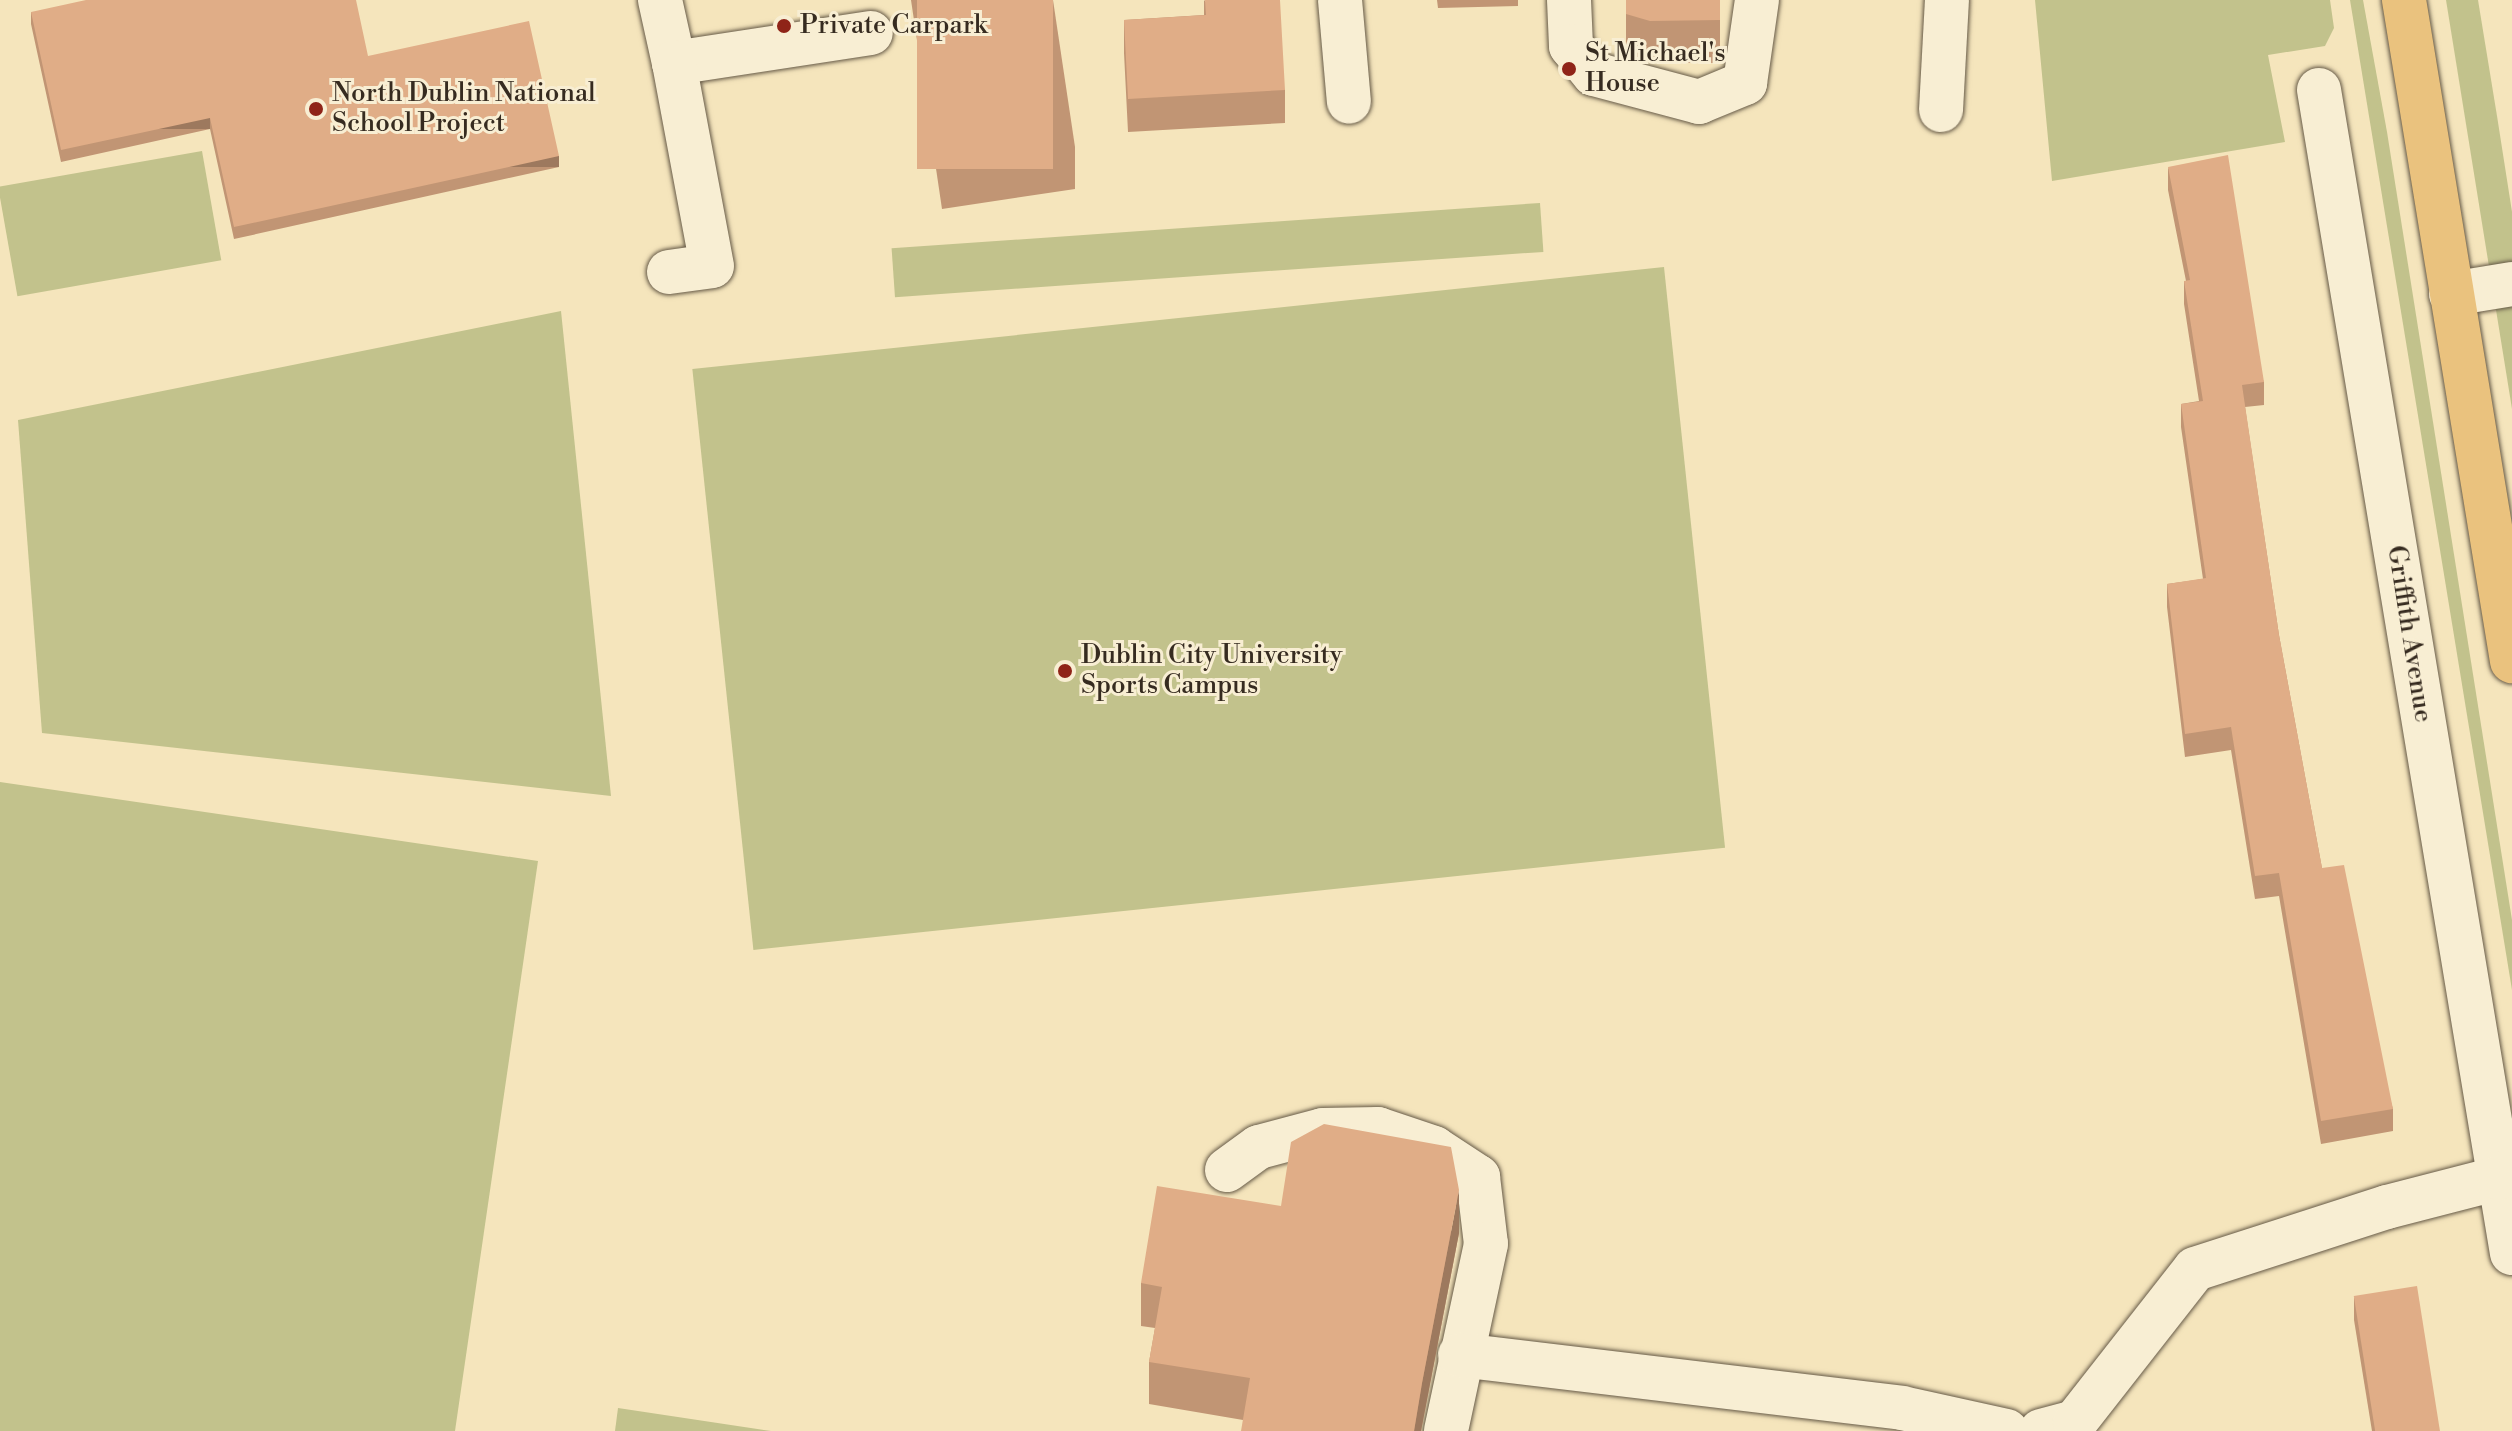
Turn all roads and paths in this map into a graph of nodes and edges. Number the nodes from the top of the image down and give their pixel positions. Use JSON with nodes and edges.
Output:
{"nodes":[{"id":1,"x":660,"y":0,"type":"edge"},
{"id":2,"x":1340,"y":0,"type":"edge"},
{"id":3,"x":1569,"y":0,"type":"edge"},
{"id":4,"x":1757,"y":0,"type":"edge"},
{"id":5,"x":1947,"y":0,"type":"edge"},
{"id":6,"x":2404,"y":0,"type":"edge"},
{"id":7,"x":871,"y":33,"type":"dead end"},
{"id":8,"x":674,"y":63,"type":"junction"},
{"id":9,"x":2319,"y":90,"type":"dead end"},
{"id":10,"x":1349,"y":102,"type":"dead end"},
{"id":11,"x":1941,"y":110,"type":"dead end"},
{"id":12,"x":669,"y":272,"type":"dead end"},
{"id":13,"x":2512,"y":284,"type":"edge"},
{"id":14,"x":2451,"y":294,"type":"junction"},
{"id":15,"x":2512,"y":661,"type":"edge"},
{"id":16,"x":1227,"y":1170,"type":"dead end"},
{"id":17,"x":2506,"y":1173,"type":"edge"},
{"id":18,"x":2512,"y":1253,"type":"edge"},
{"id":19,"x":1460,"y":1355,"type":"junction"},
{"id":20,"x":1446,"y":1431,"type":"edge"},
{"id":21,"x":2007,"y":1431,"type":"edge"},
{"id":22,"x":2041,"y":1431,"type":"edge"}],
"edges":[{"from":1,"to":8,"type":"street"},
{"from":2,"to":10,"type":"street"},
{"from":3,"to":4,"type":"street"},
{"from":5,"to":11,"type":"street"},
{"from":6,"to":14,"type":"main road"},
{"from":7,"to":8,"type":"street"},
{"from":8,"to":12,"type":"street"},
{"from":9,"to":17,"type":"street","name":"Griffith Avenue"},
{"from":13,"to":14,"type":"street"},
{"from":14,"to":15,"type":"main road"},
{"from":16,"to":19,"type":"street"},
{"from":17,"to":18,"type":"street","name":"Griffith Avenue"},
{"from":17,"to":22,"type":"street"},
{"from":19,"to":20,"type":"street"},
{"from":19,"to":21,"type":"street"}]}
